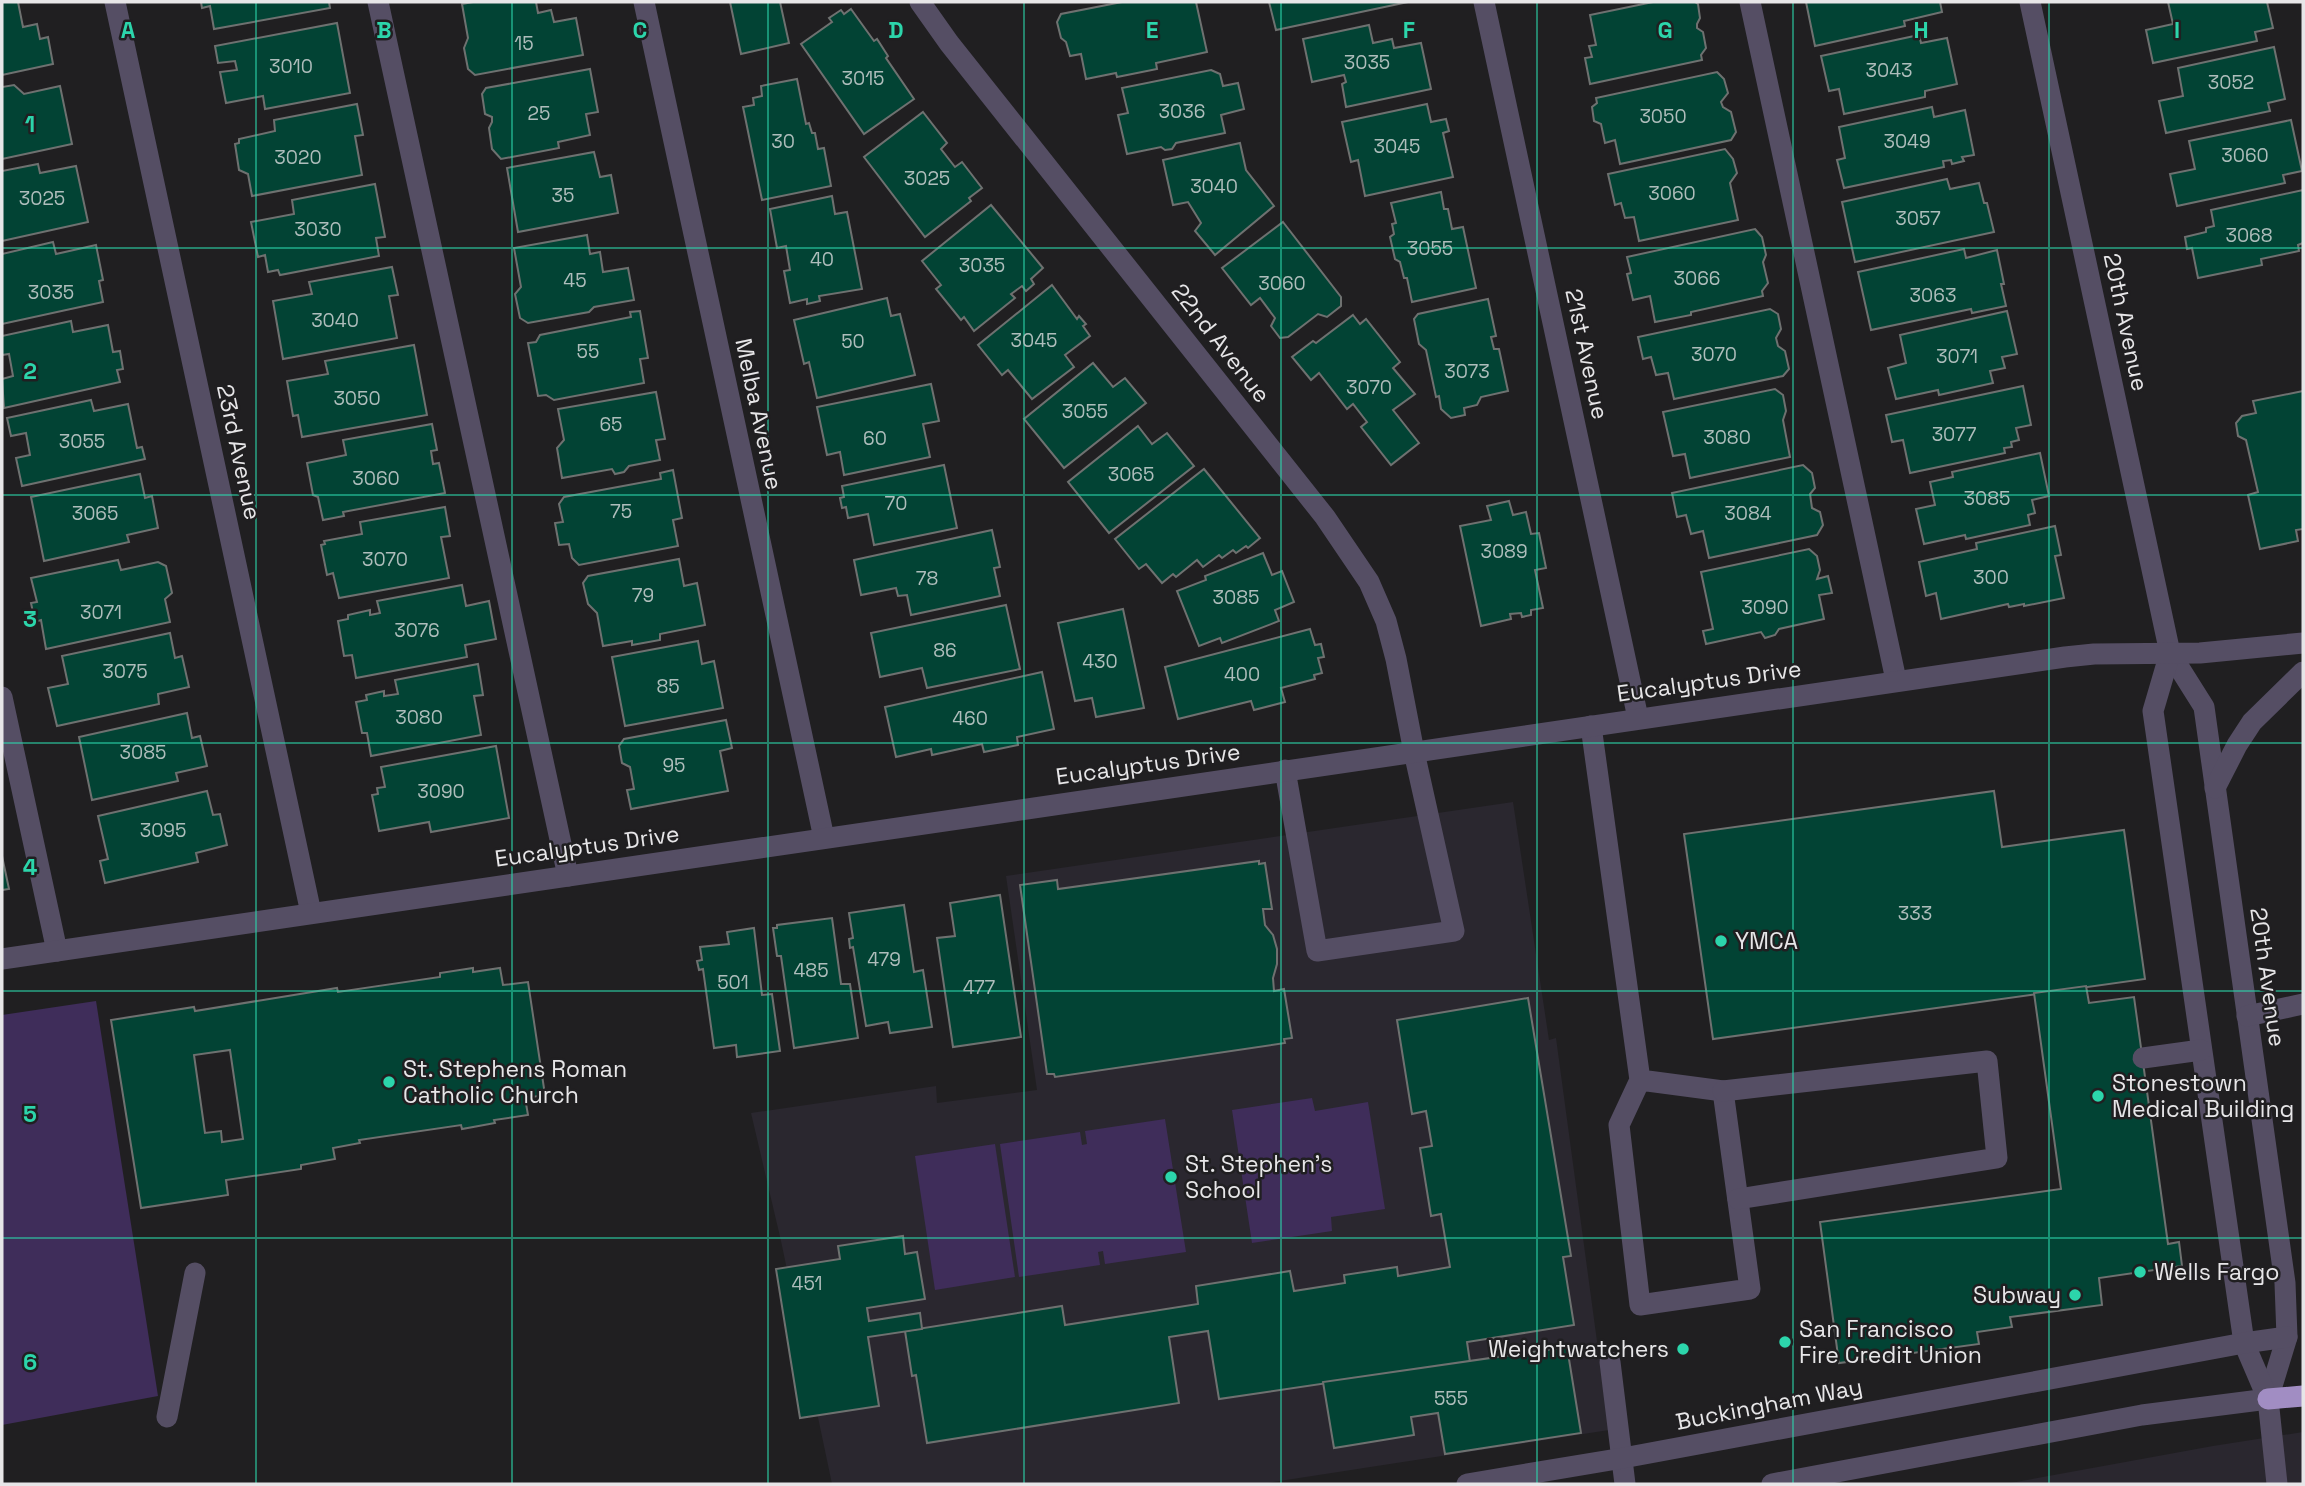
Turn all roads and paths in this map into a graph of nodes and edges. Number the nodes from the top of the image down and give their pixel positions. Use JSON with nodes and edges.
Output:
{"nodes":[{"id":1,"x":115,"y":2,"type":"edge"},
{"id":2,"x":378,"y":2,"type":"edge"},
{"id":3,"x":643,"y":2,"type":"edge"},
{"id":4,"x":920,"y":2,"type":"edge"},
{"id":5,"x":1484,"y":2,"type":"edge"},
{"id":6,"x":1750,"y":2,"type":"edge"},
{"id":7,"x":2030,"y":2,"type":"edge"},
{"id":8,"x":2303,"y":642,"type":"edge"},
{"id":9,"x":2170,"y":653,"type":"junction"},
{"id":10,"x":2303,"y":672,"type":"edge"},
{"id":11,"x":1896,"y":680,"type":"junction"},
{"id":12,"x":2,"y":697,"type":"edge"},
{"id":13,"x":1638,"y":718,"type":"junction"},
{"id":14,"x":1591,"y":726,"type":"junction"},
{"id":15,"x":1414,"y":751,"type":"junction"},
{"id":16,"x":1285,"y":770,"type":"junction"},
{"id":17,"x":2215,"y":788,"type":"junction"},
{"id":18,"x":824,"y":838,"type":"junction"},
{"id":19,"x":568,"y":876,"type":"junction"},
{"id":20,"x":312,"y":913,"type":"junction"},
{"id":21,"x":57,"y":951,"type":"junction"},
{"id":22,"x":2,"y":959,"type":"edge"},
{"id":23,"x":2303,"y":1004,"type":"edge"},
{"id":24,"x":2247,"y":1016,"type":"junction"},
{"id":25,"x":2201,"y":1050,"type":"junction"},
{"id":26,"x":2143,"y":1058,"type":"dead end"},
{"id":27,"x":1640,"y":1080,"type":"junction"},
{"id":28,"x":1723,"y":1091,"type":"junction"},
{"id":29,"x":1738,"y":1199,"type":"junction"},
{"id":30,"x":195,"y":1273,"type":"dead end"},
{"id":31,"x":2287,"y":1337,"type":"junction"},
{"id":32,"x":2244,"y":1343,"type":"junction"},
{"id":33,"x":1610,"y":1362,"type":"dead end"},
{"id":34,"x":2303,"y":1396,"type":"edge"},
{"id":35,"x":2268,"y":1399,"type":"junction"},
{"id":36,"x":167,"y":1418,"type":"dead end"},
{"id":37,"x":1623,"y":1458,"type":"junction"},
{"id":38,"x":1467,"y":1484,"type":"edge"},
{"id":39,"x":1625,"y":1484,"type":"edge"},
{"id":40,"x":1772,"y":1484,"type":"edge"},
{"id":41,"x":2277,"y":1484,"type":"edge"}],
"edges":[{"from":1,"to":20,"type":"street","name":"23rd Avenue"},
{"from":2,"to":19,"type":"street"},
{"from":3,"to":18,"type":"street","name":"Melba Avenue"},
{"from":4,"to":15,"type":"street","name":"22nd Avenue"},
{"from":5,"to":13,"type":"street","name":"21st Avenue"},
{"from":6,"to":11,"type":"street"},
{"from":7,"to":9,"type":"street","name":"20th Avenue"},
{"from":8,"to":9,"type":"street","name":"Eucalyptus Drive"},
{"from":9,"to":11,"type":"street","name":"Eucalyptus Drive"},
{"from":9,"to":17,"type":"street","name":"20th Avenue"},
{"from":9,"to":25,"type":"street","name":"20th Avenue"},
{"from":10,"to":17,"type":"street"},
{"from":11,"to":13,"type":"street","name":"Eucalyptus Drive"},
{"from":12,"to":21,"type":"street"},
{"from":13,"to":14,"type":"street","name":"Eucalyptus Drive"},
{"from":14,"to":15,"type":"street","name":"Eucalyptus Drive"},
{"from":14,"to":27,"type":"street"},
{"from":15,"to":16,"type":"street","name":"Eucalyptus Drive"},
{"from":15,"to":16,"type":"street","name":"22nd Avenue"},
{"from":16,"to":18,"type":"street","name":"Eucalyptus Drive"},
{"from":17,"to":24,"type":"street","name":"20th Avenue"},
{"from":18,"to":19,"type":"street","name":"Eucalyptus Drive"},
{"from":19,"to":20,"type":"street","name":"Eucalyptus Drive"},
{"from":20,"to":21,"type":"street","name":"Eucalyptus Drive"},
{"from":21,"to":22,"type":"street","name":"Eucalyptus Drive"},
{"from":23,"to":24,"type":"street"},
{"from":24,"to":31,"type":"street","name":"20th Avenue"},
{"from":25,"to":26,"type":"street"},
{"from":25,"to":32,"type":"street","name":"20th Avenue"},
{"from":27,"to":28,"type":"street"},
{"from":27,"to":29,"type":"street"},
{"from":28,"to":29,"type":"street"},
{"from":28,"to":29,"type":"street"},
{"from":30,"to":36,"type":"street"},
{"from":31,"to":32,"type":"street","name":"Buckingham Way"},
{"from":31,"to":35,"type":"street","name":"20th Avenue"},
{"from":32,"to":35,"type":"street","name":"20th Avenue"},
{"from":32,"to":37,"type":"street","name":"Buckingham Way"},
{"from":33,"to":37,"type":"street"},
{"from":34,"to":35,"type":"highway"},
{"from":35,"to":40,"type":"street"},
{"from":35,"to":41,"type":"street","name":"20th Avenue"},
{"from":37,"to":38,"type":"street","name":"Buckingham Way"},
{"from":37,"to":39,"type":"street"}]}
